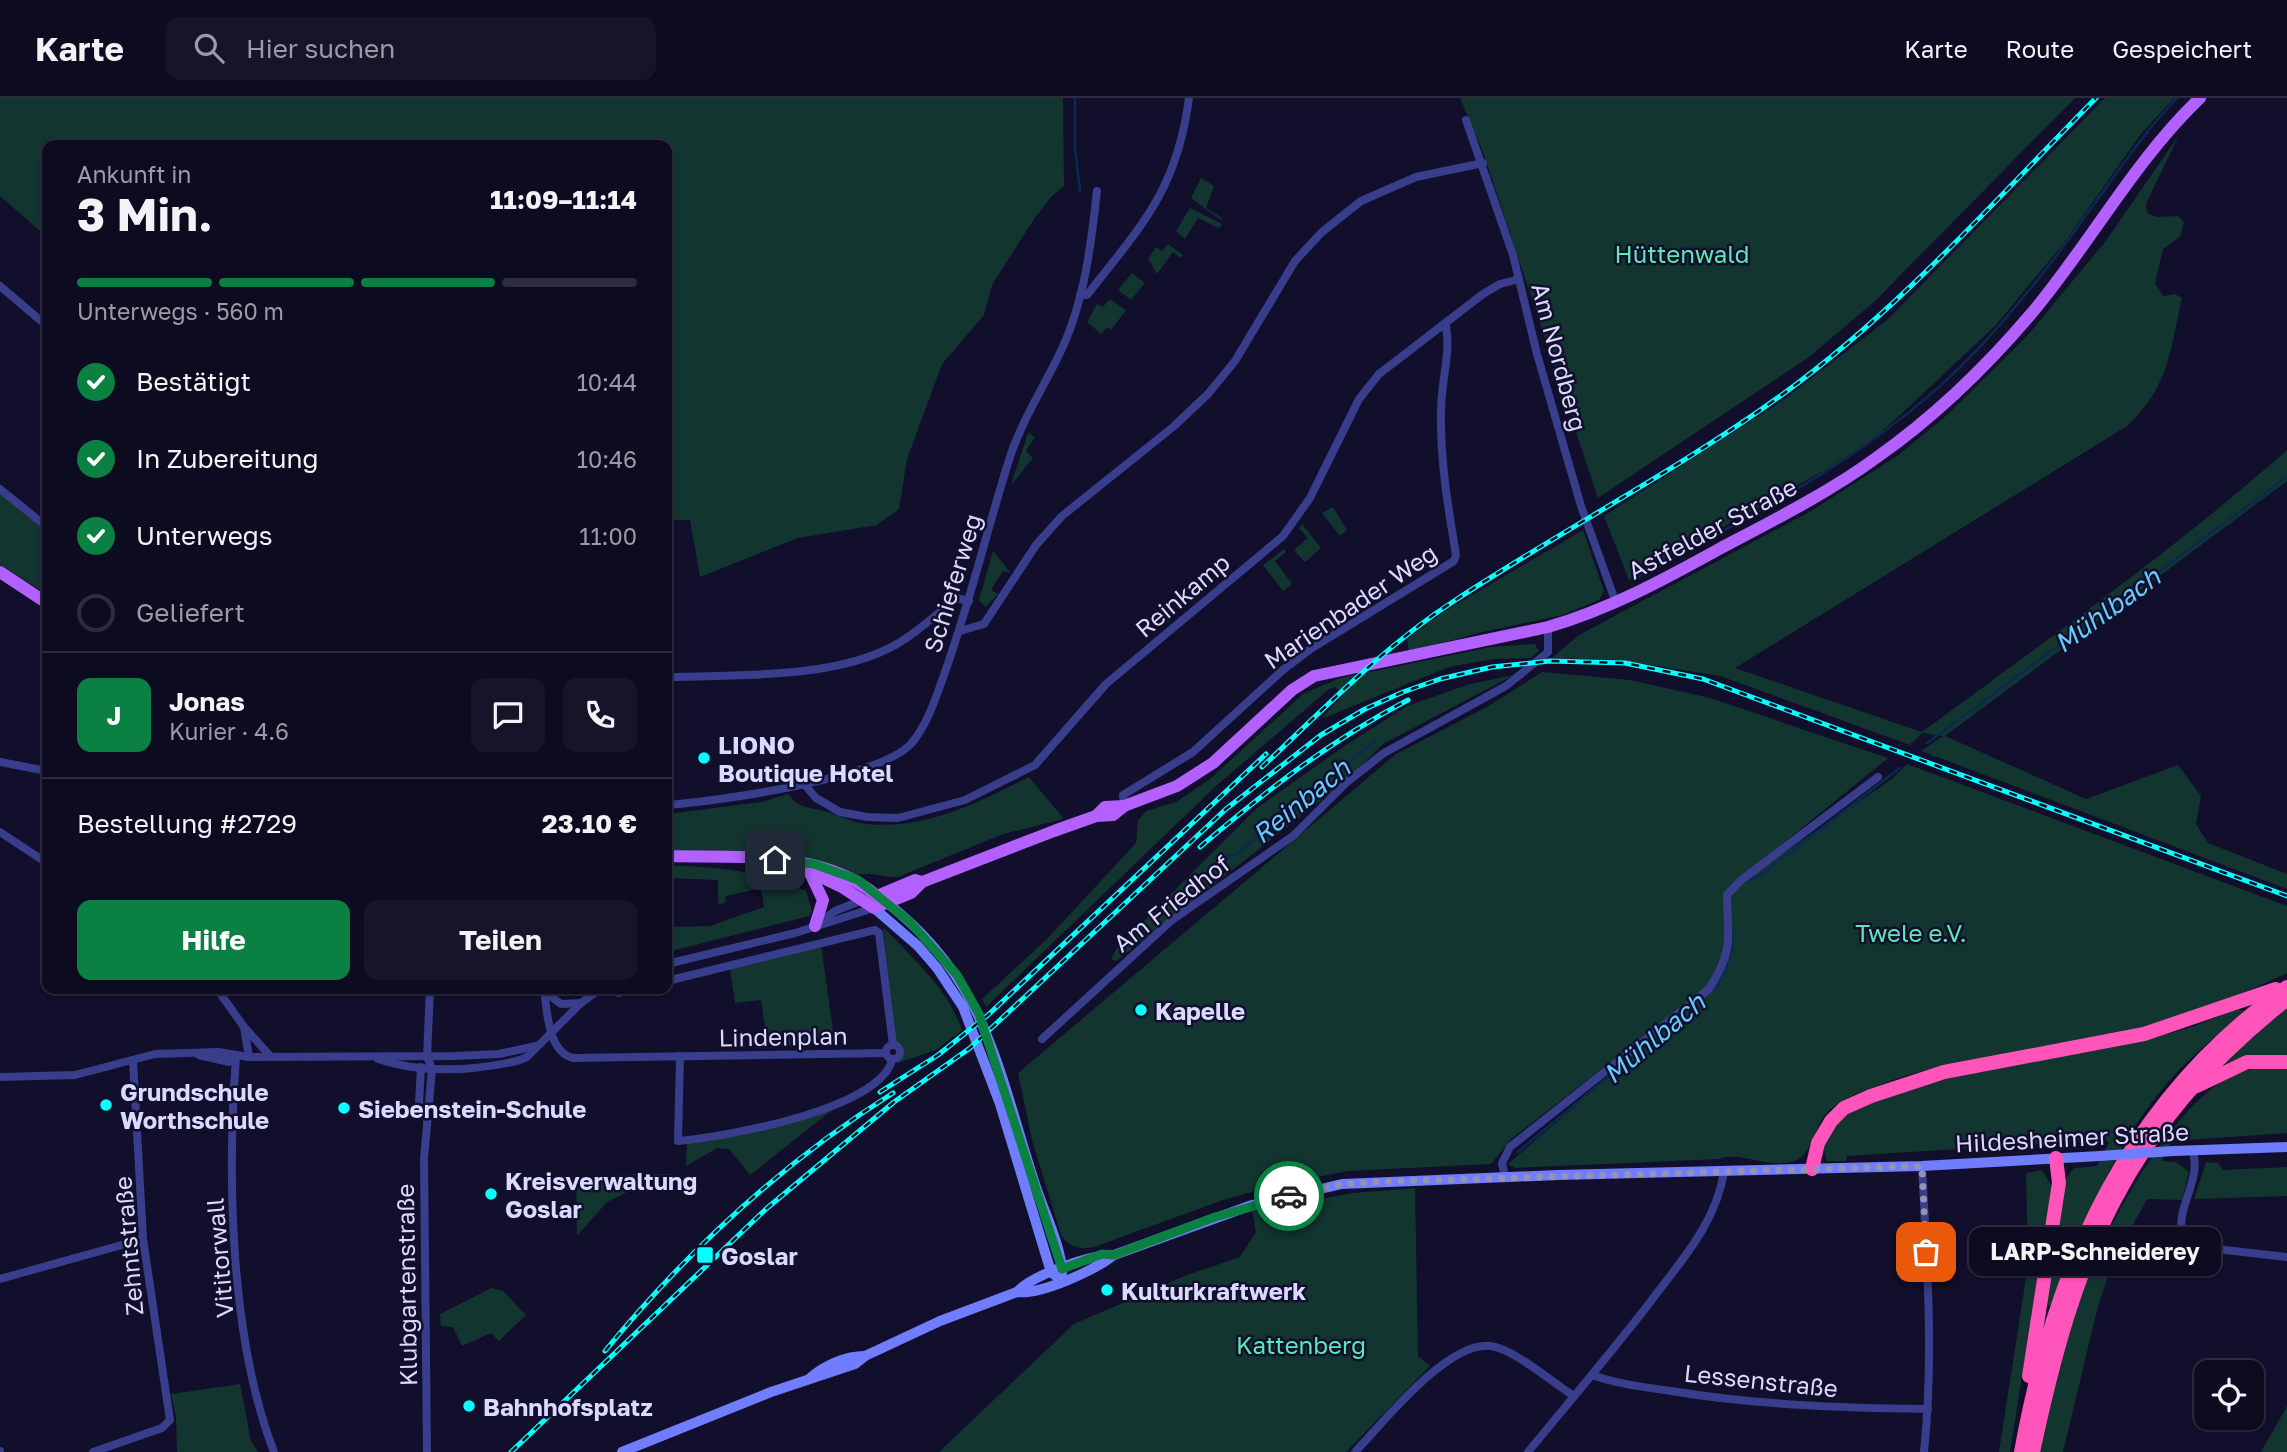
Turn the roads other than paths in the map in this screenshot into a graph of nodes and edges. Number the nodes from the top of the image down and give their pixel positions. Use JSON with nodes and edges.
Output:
{"nodes":[{"id":1,"x":1189,"y":98,"type":"edge"},
{"id":2,"x":2200,"y":98,"type":"edge"},
{"id":3,"x":1466,"y":120,"type":"dead end"},
{"id":4,"x":1483,"y":163,"type":"junction"},
{"id":5,"x":1097,"y":191,"type":"dead end"},
{"id":6,"x":1519,"y":279,"type":"junction"},
{"id":7,"x":0,"y":286,"type":"edge"},
{"id":8,"x":1080,"y":295,"type":"junction"},
{"id":9,"x":42,"y":322,"type":"edge"},
{"id":10,"x":1446,"y":326,"type":"junction"},
{"id":11,"x":0,"y":489,"type":"edge"},
{"id":12,"x":42,"y":523,"type":"edge"},
{"id":13,"x":0,"y":572,"type":"edge"},
{"id":14,"x":42,"y":600,"type":"edge"},
{"id":15,"x":969,"y":601,"type":"junction"},
{"id":16,"x":1616,"y":603,"type":"junction"},
{"id":17,"x":1548,"y":627,"type":"junction"},
{"id":18,"x":960,"y":631,"type":"junction"},
{"id":19,"x":672,"y":677,"type":"edge"},
{"id":20,"x":0,"y":762,"type":"edge"},
{"id":21,"x":42,"y":770,"type":"edge"},
{"id":22,"x":1878,"y":777,"type":"dead end"},
{"id":23,"x":804,"y":784,"type":"junction"},
{"id":24,"x":672,"y":805,"type":"edge"},
{"id":25,"x":1124,"y":806,"type":"junction"},
{"id":26,"x":0,"y":832,"type":"edge"},
{"id":27,"x":672,"y":856,"type":"edge"},
{"id":28,"x":42,"y":860,"type":"edge"},
{"id":29,"x":791,"y":863,"type":"junction"},
{"id":30,"x":810,"y":872,"type":"junction"},
{"id":31,"x":922,"y":882,"type":"junction"},
{"id":32,"x":863,"y":900,"type":"junction"},
{"id":33,"x":875,"y":902,"type":"junction"},
{"id":34,"x":888,"y":904,"type":"junction"},
{"id":35,"x":815,"y":926,"type":"junction"},
{"id":36,"x":672,"y":963,"type":"edge"},
{"id":37,"x":672,"y":980,"type":"edge"},
{"id":38,"x":2287,"y":993,"type":"edge"},
{"id":39,"x":221,"y":994,"type":"edge"},
{"id":40,"x":430,"y":994,"type":"edge"},
{"id":41,"x":545,"y":994,"type":"edge"},
{"id":42,"x":549,"y":994,"type":"edge"},
{"id":43,"x":593,"y":994,"type":"edge"},
{"id":44,"x":581,"y":1003,"type":"junction"},
{"id":45,"x":244,"y":1027,"type":"junction"},
{"id":46,"x":552,"y":1035,"type":"junction"},
{"id":47,"x":1042,"y":1039,"type":"dead end"},
{"id":48,"x":893,"y":1045,"type":"junction"},
{"id":49,"x":536,"y":1046,"type":"junction"},
{"id":50,"x":371,"y":1056,"type":"junction"},
{"id":51,"x":427,"y":1056,"type":"junction"},
{"id":52,"x":680,"y":1056,"type":"junction"},
{"id":53,"x":889,"y":1056,"type":"junction"},
{"id":54,"x":236,"y":1057,"type":"junction"},
{"id":55,"x":249,"y":1057,"type":"junction"},
{"id":56,"x":271,"y":1057,"type":"junction"},
{"id":57,"x":133,"y":1060,"type":"junction"},
{"id":58,"x":2287,"y":1062,"type":"edge"},
{"id":59,"x":420,"y":1069,"type":"junction"},
{"id":60,"x":432,"y":1069,"type":"junction"},
{"id":61,"x":0,"y":1077,"type":"edge"},
{"id":62,"x":2186,"y":1092,"type":"junction"},
{"id":63,"x":426,"y":1118,"type":"junction"},
{"id":64,"x":2287,"y":1147,"type":"edge"},
{"id":65,"x":2193,"y":1150,"type":"junction"},
{"id":66,"x":2056,"y":1158,"type":"junction"},
{"id":67,"x":1922,"y":1166,"type":"junction"},
{"id":68,"x":1812,"y":1170,"type":"junction"},
{"id":69,"x":1724,"y":1172,"type":"junction"},
{"id":70,"x":1505,"y":1177,"type":"junction"},
{"id":71,"x":143,"y":1239,"type":"junction"},
{"id":72,"x":1114,"y":1255,"type":"junction"},
{"id":73,"x":2287,"y":1257,"type":"edge"},
{"id":74,"x":1057,"y":1270,"type":"junction"},
{"id":75,"x":0,"y":1279,"type":"edge"},
{"id":76,"x":1062,"y":1281,"type":"junction"},
{"id":77,"x":1017,"y":1292,"type":"junction"},
{"id":78,"x":1592,"y":1375,"type":"junction"},
{"id":79,"x":1574,"y":1396,"type":"junction"},
{"id":80,"x":1928,"y":1409,"type":"junction"},
{"id":81,"x":2024,"y":1434,"type":"junction"},
{"id":82,"x":93,"y":1452,"type":"edge"},
{"id":83,"x":274,"y":1452,"type":"edge"},
{"id":84,"x":428,"y":1452,"type":"edge"},
{"id":85,"x":622,"y":1452,"type":"edge"},
{"id":86,"x":1355,"y":1452,"type":"edge"},
{"id":87,"x":1528,"y":1452,"type":"edge"},
{"id":88,"x":1923,"y":1452,"type":"edge"},
{"id":89,"x":2021,"y":1452,"type":"edge"},
{"id":90,"x":2033,"y":1452,"type":"edge"}],
"edges":[{"from":1,"to":8,"type":"street"},
{"from":2,"to":16,"type":"main road","name":"Astfelder Straße"},
{"from":3,"to":4,"type":"street","name":"Am Nordberg"},
{"from":4,"to":6,"type":"street","name":"Am Nordberg"},
{"from":4,"to":18,"type":"street"},
{"from":5,"to":8,"type":"street","name":"Schieferweg"},
{"from":6,"to":10,"type":"street","name":"Reinkamp"},
{"from":6,"to":16,"type":"street","name":"Am Nordberg"},
{"from":7,"to":9,"type":"street"},
{"from":8,"to":15,"type":"street","name":"Schieferweg"},
{"from":10,"to":23,"type":"street","name":"Reinkamp"},
{"from":10,"to":25,"type":"street","name":"Marienbader Weg"},
{"from":11,"to":12,"type":"street"},
{"from":13,"to":14,"type":"main road"},
{"from":15,"to":18,"type":"street","name":"Schieferweg"},
{"from":15,"to":19,"type":"street"},
{"from":16,"to":17,"type":"main road","name":"Astfelder Straße"},
{"from":17,"to":25,"type":"main road","name":"Astfelder Straße"},
{"from":17,"to":47,"type":"street","name":"Am Friedhof"},
{"from":18,"to":23,"type":"street","name":"Schieferweg"},
{"from":20,"to":21,"type":"street"},
{"from":22,"to":70,"type":"street"},
{"from":23,"to":24,"type":"street","name":"Schieferweg"},
{"from":25,"to":31,"type":"main road","name":"Astfelder Straße"},
{"from":26,"to":28,"type":"street"},
{"from":27,"to":29,"type":"main road"},
{"from":29,"to":30,"type":"main road"},
{"from":29,"to":33,"type":"main road"},
{"from":30,"to":32,"type":"main road"},
{"from":30,"to":35,"type":"main road"},
{"from":31,"to":33,"type":"main road","name":"Astfelder Straße"},
{"from":31,"to":34,"type":"main road","name":"Astfelder Straße"},
{"from":32,"to":33,"type":"main road"},
{"from":32,"to":35,"type":"street","name":"Astfelder Straße"},
{"from":33,"to":34,"type":"main road","name":"Astfelder Straße"},
{"from":33,"to":35,"type":"street","name":"Astfelder Straße"},
{"from":33,"to":74,"type":"main road"},
{"from":34,"to":74,"type":"main road"},
{"from":35,"to":36,"type":"street","name":"Astfelder Straße"},
{"from":37,"to":48,"type":"street"},
{"from":38,"to":62,"type":"highway"},
{"from":38,"to":68,"type":"highway"},
{"from":38,"to":81,"type":"highway"},
{"from":39,"to":45,"type":"street"},
{"from":40,"to":51,"type":"street"},
{"from":41,"to":46,"type":"street"},
{"from":42,"to":44,"type":"street"},
{"from":43,"to":44,"type":"street"},
{"from":44,"to":46,"type":"street"},
{"from":45,"to":55,"type":"street"},
{"from":45,"to":56,"type":"street"},
{"from":46,"to":49,"type":"street"},
{"from":46,"to":52,"type":"street","name":"Lindenplan"},
{"from":48,"to":53,"type":"street"},
{"from":48,"to":53,"type":"street"},
{"from":49,"to":51,"type":"street"},
{"from":49,"to":60,"type":"street"},
{"from":50,"to":51,"type":"street"},
{"from":50,"to":56,"type":"street"},
{"from":50,"to":59,"type":"street"},
{"from":51,"to":59,"type":"street"},
{"from":51,"to":60,"type":"street"},
{"from":52,"to":53,"type":"street","name":"Lindenplan"},
{"from":52,"to":53,"type":"street"},
{"from":54,"to":55,"type":"street"},
{"from":54,"to":57,"type":"street"},
{"from":54,"to":83,"type":"street","name":"Vititorwall"},
{"from":55,"to":56,"type":"street"},
{"from":57,"to":61,"type":"street"},
{"from":57,"to":71,"type":"street","name":"Zehntstraße"},
{"from":58,"to":62,"type":"highway"},
{"from":59,"to":60,"type":"street"},
{"from":59,"to":63,"type":"street","name":"Klubgartenstraße"},
{"from":60,"to":63,"type":"street","name":"Klubgartenstraße"},
{"from":62,"to":90,"type":"highway"},
{"from":63,"to":84,"type":"street","name":"Klubgartenstraße"},
{"from":64,"to":65,"type":"main road","name":"Hildesheimer Straße"},
{"from":65,"to":66,"type":"main road","name":"Hildesheimer Straße","bridge":true},
{"from":65,"to":73,"type":"street"},
{"from":66,"to":67,"type":"main road","name":"Hildesheimer Straße"},
{"from":66,"to":81,"type":"highway"},
{"from":67,"to":68,"type":"main road","name":"Hildesheimer Straße"},
{"from":67,"to":80,"type":"street"},
{"from":68,"to":69,"type":"main road","name":"Hildesheimer Straße"},
{"from":69,"to":70,"type":"main road","name":"Hildesheimer Straße"},
{"from":69,"to":78,"type":"street"},
{"from":70,"to":72,"type":"main road","name":"Hildesheimer Straße"},
{"from":71,"to":75,"type":"street"},
{"from":71,"to":82,"type":"street","name":"Zehntstraße"},
{"from":72,"to":74,"type":"main road","name":"Hildesheimer Straße"},
{"from":72,"to":76,"type":"main road","name":"Hildesheimer Straße"},
{"from":74,"to":76,"type":"main road"},
{"from":74,"to":77,"type":"main road","name":"Hildesheimer Straße"},
{"from":76,"to":77,"type":"main road","name":"Hildesheimer Straße"},
{"from":77,"to":85,"type":"main road","name":"Hildesheimer Straße"},
{"from":78,"to":79,"type":"street"},
{"from":78,"to":80,"type":"street","name":"Lessenstraße"},
{"from":79,"to":86,"type":"street"},
{"from":79,"to":87,"type":"street"},
{"from":80,"to":88,"type":"street"},
{"from":81,"to":89,"type":"highway"}]}
